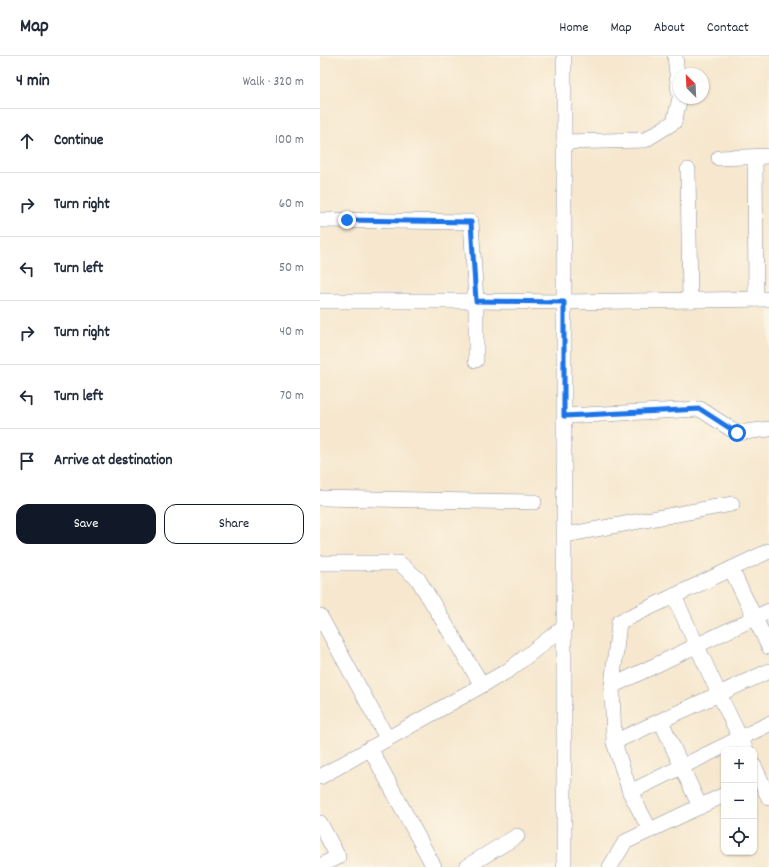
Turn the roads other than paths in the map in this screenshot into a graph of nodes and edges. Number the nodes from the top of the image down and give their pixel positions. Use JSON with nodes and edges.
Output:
{"nodes":[{"id":1,"x":564,"y":56,"type":"edge"},
{"id":2,"x":675,"y":56,"type":"edge"},
{"id":3,"x":676,"y":68,"type":"edge"},
{"id":4,"x":678,"y":104,"type":"edge"},
{"id":5,"x":564,"y":142,"type":"junction"},
{"id":6,"x":762,"y":157,"type":"edge"},
{"id":7,"x":719,"y":158,"type":"dead end"},
{"id":8,"x":688,"y":170,"type":"dead end"},
{"id":9,"x":320,"y":220,"type":"edge"},
{"id":10,"x":763,"y":299,"type":"edge"},
{"id":11,"x":690,"y":300,"type":"junction"},
{"id":12,"x":320,"y":301,"type":"edge"},
{"id":13,"x":476,"y":301,"type":"junction"},
{"id":14,"x":564,"y":302,"type":"junction"},
{"id":15,"x":476,"y":360,"type":"dead end"},
{"id":16,"x":564,"y":416,"type":"junction"},
{"id":17,"x":769,"y":429,"type":"edge"},
{"id":18,"x":320,"y":498,"type":"edge"},
{"id":19,"x":534,"y":502,"type":"dead end"},
{"id":20,"x":732,"y":504,"type":"dead end"},
{"id":21,"x":565,"y":535,"type":"junction"},
{"id":22,"x":769,"y":552,"type":"edge"},
{"id":23,"x":320,"y":562,"type":"edge"},
{"id":24,"x":731,"y":569,"type":"junction"},
{"id":25,"x":674,"y":596,"type":"junction"},
{"id":26,"x":769,"y":611,"type":"edge"},
{"id":27,"x":320,"y":616,"type":"edge"},
{"id":28,"x":754,"y":618,"type":"junction"},
{"id":29,"x":565,"y":626,"type":"junction"},
{"id":30,"x":696,"y":646,"type":"junction"},
{"id":31,"x":769,"y":647,"type":"edge"},
{"id":32,"x":769,"y":671,"type":"edge"},
{"id":33,"x":482,"y":685,"type":"junction"},
{"id":34,"x":612,"y":686,"type":"junction"},
{"id":35,"x":719,"y":694,"type":"junction"},
{"id":36,"x":661,"y":721,"type":"junction"},
{"id":37,"x":769,"y":724,"type":"edge"},
{"id":38,"x":388,"y":738,"type":"junction"},
{"id":39,"x":614,"y":742,"type":"junction"},
{"id":40,"x":743,"y":744,"type":"edge"},
{"id":41,"x":370,"y":748,"type":"junction"},
{"id":42,"x":683,"y":766,"type":"junction"},
{"id":43,"x":759,"y":775,"type":"edge"},
{"id":44,"x":320,"y":777,"type":"edge"},
{"id":45,"x":630,"y":792,"type":"junction"},
{"id":46,"x":721,"y":796,"type":"edge"},
{"id":47,"x":769,"y":798,"type":"edge"},
{"id":48,"x":700,"y":807,"type":"junction"},
{"id":49,"x":320,"y":823,"type":"edge"},
{"id":50,"x":650,"y":830,"type":"junction"},
{"id":51,"x":517,"y":836,"type":"dead end"},
{"id":52,"x":320,"y":866,"type":"edge"},
{"id":53,"x":434,"y":867,"type":"edge"},
{"id":54,"x":466,"y":867,"type":"edge"},
{"id":55,"x":564,"y":867,"type":"edge"},
{"id":56,"x":610,"y":867,"type":"edge"}],
"edges":[{"from":1,"to":5,"type":"street"},
{"from":2,"to":3,"type":"street"},
{"from":4,"to":5,"type":"street"},
{"from":5,"to":14,"type":"street"},
{"from":6,"to":7,"type":"street"},
{"from":6,"to":10,"type":"street"},
{"from":8,"to":11,"type":"street"},
{"from":9,"to":13,"type":"street"},
{"from":10,"to":11,"type":"street"},
{"from":11,"to":14,"type":"street"},
{"from":12,"to":13,"type":"street"},
{"from":13,"to":14,"type":"street"},
{"from":13,"to":15,"type":"street"},
{"from":14,"to":16,"type":"street"},
{"from":16,"to":17,"type":"street"},
{"from":16,"to":21,"type":"street"},
{"from":18,"to":19,"type":"street"},
{"from":20,"to":21,"type":"street"},
{"from":21,"to":29,"type":"street"},
{"from":22,"to":24,"type":"street"},
{"from":23,"to":33,"type":"street"},
{"from":24,"to":25,"type":"street"},
{"from":24,"to":28,"type":"street"},
{"from":25,"to":30,"type":"street"},
{"from":25,"to":34,"type":"street"},
{"from":26,"to":28,"type":"street"},
{"from":27,"to":38,"type":"street"},
{"from":28,"to":30,"type":"street"},
{"from":28,"to":31,"type":"street"},
{"from":29,"to":33,"type":"street"},
{"from":29,"to":55,"type":"street"},
{"from":30,"to":34,"type":"street"},
{"from":30,"to":35,"type":"street"},
{"from":32,"to":35,"type":"street"},
{"from":33,"to":38,"type":"street"},
{"from":34,"to":39,"type":"street"},
{"from":35,"to":36,"type":"street"},
{"from":35,"to":40,"type":"street"},
{"from":36,"to":39,"type":"street"},
{"from":36,"to":42,"type":"street"},
{"from":37,"to":40,"type":"street"},
{"from":38,"to":41,"type":"street"},
{"from":39,"to":45,"type":"street"},
{"from":40,"to":42,"type":"street"},
{"from":41,"to":44,"type":"street"},
{"from":41,"to":53,"type":"street"},
{"from":42,"to":45,"type":"street"},
{"from":42,"to":48,"type":"street"},
{"from":43,"to":47,"type":"street"},
{"from":45,"to":50,"type":"street"},
{"from":46,"to":48,"type":"street"},
{"from":48,"to":50,"type":"street"},
{"from":49,"to":52,"type":"street"},
{"from":50,"to":56,"type":"street"},
{"from":51,"to":54,"type":"street"}]}
